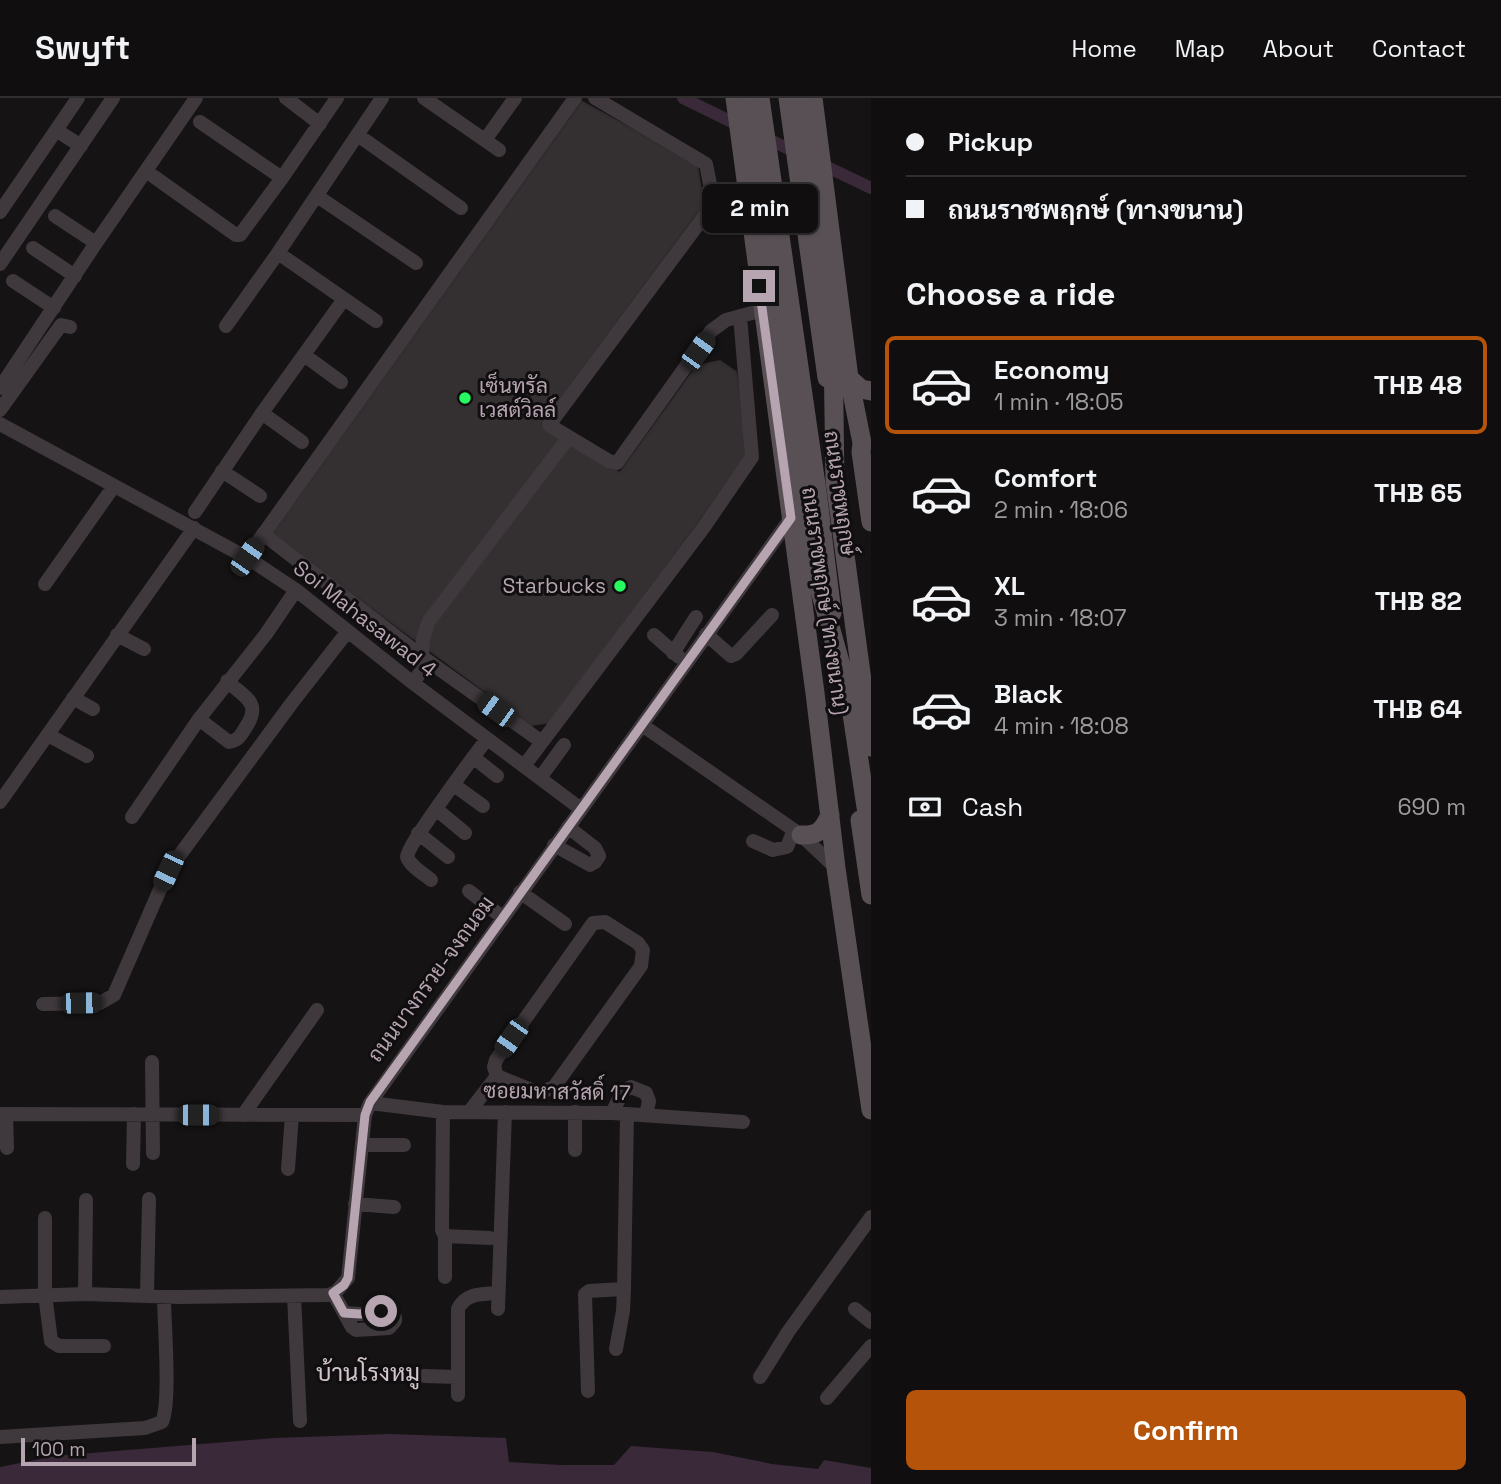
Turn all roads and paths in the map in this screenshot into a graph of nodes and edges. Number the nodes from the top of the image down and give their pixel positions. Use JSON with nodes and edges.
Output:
{"nodes":[{"id":1,"x":78,"y":98,"type":"edge"},
{"id":2,"x":113,"y":98,"type":"edge"},
{"id":3,"x":286,"y":98,"type":"edge"},
{"id":4,"x":337,"y":98,"type":"edge"},
{"id":5,"x":382,"y":98,"type":"edge"},
{"id":6,"x":514,"y":98,"type":"edge"},
{"id":7,"x":575,"y":98,"type":"edge"},
{"id":8,"x":595,"y":98,"type":"edge"},
{"id":9,"x":788,"y":98,"type":"edge"},
{"id":10,"x":800,"y":98,"type":"edge"},
{"id":11,"x":813,"y":98,"type":"edge"},
{"id":12,"x":427,"y":99,"type":"edge"},
{"id":13,"x":190,"y":100,"type":"edge"},
{"id":14,"x":748,"y":102,"type":"edge"},
{"id":15,"x":200,"y":122,"type":"dead end"},
{"id":16,"x":320,"y":124,"type":"junction"},
{"id":17,"x":56,"y":130,"type":"junction"},
{"id":18,"x":359,"y":136,"type":"junction"},
{"id":19,"x":485,"y":140,"type":"junction"},
{"id":20,"x":81,"y":146,"type":"junction"},
{"id":21,"x":499,"y":150,"type":"dead end"},
{"id":22,"x":153,"y":176,"type":"dead end"},
{"id":23,"x":282,"y":178,"type":"junction"},
{"id":24,"x":317,"y":196,"type":"junction"},
{"id":25,"x":461,"y":208,"type":"dead end"},
{"id":26,"x":0,"y":212,"type":"edge"},
{"id":27,"x":55,"y":216,"type":"dead end"},
{"id":28,"x":96,"y":243,"type":"junction"},
{"id":29,"x":33,"y":248,"type":"dead end"},
{"id":30,"x":278,"y":253,"type":"junction"},
{"id":31,"x":0,"y":264,"type":"edge"},
{"id":32,"x":416,"y":264,"type":"dead end"},
{"id":33,"x":75,"y":275,"type":"junction"},
{"id":34,"x":13,"y":281,"type":"dead end"},
{"id":35,"x":344,"y":299,"type":"junction"},
{"id":36,"x":54,"y":308,"type":"junction"},
{"id":37,"x":763,"y":310,"type":"junction"},
{"id":38,"x":740,"y":316,"type":"junction"},
{"id":39,"x":376,"y":321,"type":"dead end"},
{"id":40,"x":226,"y":326,"type":"dead end"},
{"id":41,"x":70,"y":327,"type":"dead end"},
{"id":42,"x":844,"y":336,"type":"junction"},
{"id":43,"x":304,"y":355,"type":"junction"},
{"id":44,"x":849,"y":378,"type":"junction"},
{"id":45,"x":341,"y":382,"type":"dead end"},
{"id":46,"x":0,"y":388,"type":"edge"},
{"id":47,"x":871,"y":391,"type":"edge"},
{"id":48,"x":0,"y":410,"type":"edge"},
{"id":49,"x":262,"y":413,"type":"junction"},
{"id":50,"x":0,"y":424,"type":"edge"},
{"id":51,"x":871,"y":424,"type":"edge"},
{"id":52,"x":569,"y":437,"type":"junction"},
{"id":53,"x":302,"y":442,"type":"dead end"},
{"id":54,"x":862,"y":443,"type":"junction"},
{"id":55,"x":838,"y":456,"type":"junction"},
{"id":56,"x":222,"y":471,"type":"junction"},
{"id":57,"x":114,"y":486,"type":"junction"},
{"id":58,"x":260,"y":496,"type":"dead end"},
{"id":59,"x":195,"y":512,"type":"dead end"},
{"id":60,"x":791,"y":518,"type":"junction"},
{"id":61,"x":871,"y":522,"type":"edge"},
{"id":62,"x":194,"y":528,"type":"junction"},
{"id":63,"x":263,"y":534,"type":"junction"},
{"id":64,"x":247,"y":557,"type":"junction"},
{"id":65,"x":800,"y":579,"type":"junction"},
{"id":66,"x":45,"y":583,"type":"dead end"},
{"id":67,"x":296,"y":590,"type":"junction"},
{"id":68,"x":772,"y":615,"type":"dead end"},
{"id":69,"x":696,"y":617,"type":"dead end"},
{"id":70,"x":348,"y":631,"type":"junction"},
{"id":71,"x":706,"y":634,"type":"junction"},
{"id":72,"x":117,"y":635,"type":"junction"},
{"id":73,"x":654,"y":635,"type":"dead end"},
{"id":74,"x":144,"y":649,"type":"dead end"},
{"id":75,"x":673,"y":653,"type":"junction"},
{"id":76,"x":426,"y":659,"type":"junction"},
{"id":77,"x":685,"y":663,"type":"junction"},
{"id":78,"x":837,"y":671,"type":"junction"},
{"id":79,"x":227,"y":681,"type":"junction"},
{"id":80,"x":413,"y":683,"type":"junction"},
{"id":81,"x":871,"y":693,"type":"edge"},
{"id":82,"x":73,"y":698,"type":"junction"},
{"id":83,"x":93,"y":709,"type":"dead end"},
{"id":84,"x":199,"y":719,"type":"junction"},
{"id":85,"x":642,"y":725,"type":"junction"},
{"id":86,"x":48,"y":735,"type":"junction"},
{"id":87,"x":487,"y":739,"type":"junction"},
{"id":88,"x":542,"y":742,"type":"junction"},
{"id":89,"x":564,"y":745,"type":"dead end"},
{"id":90,"x":871,"y":747,"type":"edge"},
{"id":91,"x":87,"y":756,"type":"dead end"},
{"id":92,"x":473,"y":757,"type":"junction"},
{"id":93,"x":524,"y":766,"type":"junction"},
{"id":94,"x":497,"y":776,"type":"dead end"},
{"id":95,"x":540,"y":778,"type":"junction"},
{"id":96,"x":454,"y":785,"type":"junction"},
{"id":97,"x":0,"y":802,"type":"edge"},
{"id":98,"x":484,"y":806,"type":"dead end"},
{"id":99,"x":581,"y":808,"type":"junction"},
{"id":100,"x":436,"y":809,"type":"junction"},
{"id":101,"x":830,"y":815,"type":"junction"},
{"id":102,"x":132,"y":817,"type":"dead end"},
{"id":103,"x":568,"y":827,"type":"junction"},
{"id":104,"x":797,"y":832,"type":"junction"},
{"id":105,"x":418,"y":833,"type":"junction"},
{"id":106,"x":465,"y":833,"type":"dead end"},
{"id":107,"x":871,"y":840,"type":"edge"},
{"id":108,"x":753,"y":841,"type":"dead end"},
{"id":109,"x":554,"y":845,"type":"junction"},
{"id":110,"x":448,"y":857,"type":"dead end"},
{"id":111,"x":836,"y":868,"type":"junction"},
{"id":112,"x":431,"y":880,"type":"dead end"},
{"id":113,"x":469,"y":891,"type":"dead end"},
{"id":114,"x":520,"y":892,"type":"junction"},
{"id":115,"x":871,"y":895,"type":"edge"},
{"id":116,"x":502,"y":917,"type":"junction"},
{"id":117,"x":565,"y":924,"type":"dead end"},
{"id":118,"x":43,"y":1004,"type":"dead end"},
{"id":119,"x":317,"y":1010,"type":"dead end"},
{"id":120,"x":152,"y":1062,"type":"dead end"},
{"id":121,"x":497,"y":1076,"type":"junction"},
{"id":122,"x":367,"y":1109,"type":"junction"},
{"id":123,"x":871,"y":1110,"type":"edge"},
{"id":124,"x":5,"y":1111,"type":"edge"},
{"id":125,"x":443,"y":1112,"type":"junction"},
{"id":126,"x":470,"y":1112,"type":"junction"},
{"id":127,"x":505,"y":1112,"type":"junction"},
{"id":128,"x":575,"y":1112,"type":"junction"},
{"id":129,"x":619,"y":1113,"type":"junction"},
{"id":130,"x":134,"y":1114,"type":"junction"},
{"id":131,"x":153,"y":1115,"type":"junction"},
{"id":132,"x":243,"y":1115,"type":"junction"},
{"id":133,"x":292,"y":1115,"type":"junction"},
{"id":134,"x":646,"y":1115,"type":"junction"},
{"id":135,"x":743,"y":1122,"type":"dead end"},
{"id":136,"x":362,"y":1144,"type":"junction"},
{"id":137,"x":404,"y":1145,"type":"dead end"},
{"id":138,"x":6,"y":1148,"type":"dead end"},
{"id":139,"x":575,"y":1150,"type":"dead end"},
{"id":140,"x":153,"y":1153,"type":"dead end"},
{"id":141,"x":133,"y":1164,"type":"dead end"},
{"id":142,"x":288,"y":1169,"type":"dead end"},
{"id":143,"x":86,"y":1199,"type":"dead end"},
{"id":144,"x":149,"y":1199,"type":"dead end"},
{"id":145,"x":355,"y":1204,"type":"junction"},
{"id":146,"x":394,"y":1207,"type":"dead end"},
{"id":147,"x":871,"y":1217,"type":"edge"},
{"id":148,"x":45,"y":1218,"type":"dead end"},
{"id":149,"x":445,"y":1236,"type":"junction"},
{"id":150,"x":490,"y":1238,"type":"dead end"},
{"id":151,"x":444,"y":1276,"type":"dead end"},
{"id":152,"x":624,"y":1289,"type":"junction"},
{"id":153,"x":333,"y":1293,"type":"junction"},
{"id":154,"x":498,"y":1293,"type":"junction"},
{"id":155,"x":45,"y":1294,"type":"junction"},
{"id":156,"x":85,"y":1294,"type":"junction"},
{"id":157,"x":147,"y":1296,"type":"junction"},
{"id":158,"x":294,"y":1296,"type":"junction"},
{"id":159,"x":0,"y":1297,"type":"edge"},
{"id":160,"x":164,"y":1297,"type":"junction"},
{"id":161,"x":498,"y":1309,"type":"dead end"},
{"id":162,"x":855,"y":1309,"type":"dead end"},
{"id":163,"x":344,"y":1313,"type":"dead end"},
{"id":164,"x":871,"y":1322,"type":"edge"},
{"id":165,"x":104,"y":1346,"type":"dead end"},
{"id":166,"x":871,"y":1346,"type":"edge"},
{"id":167,"x":616,"y":1349,"type":"dead end"},
{"id":168,"x":424,"y":1376,"type":"dead end"},
{"id":169,"x":458,"y":1377,"type":"junction"},
{"id":170,"x":760,"y":1377,"type":"dead end"},
{"id":171,"x":588,"y":1391,"type":"dead end"},
{"id":172,"x":458,"y":1395,"type":"dead end"},
{"id":173,"x":827,"y":1398,"type":"dead end"},
{"id":174,"x":300,"y":1420,"type":"dead end"},
{"id":175,"x":0,"y":1437,"type":"edge"}],
"edges":[{"from":1,"to":17,"type":"street"},
{"from":2,"to":20,"type":"street"},
{"from":3,"to":16,"type":"street"},
{"from":4,"to":16,"type":"street"},
{"from":5,"to":18,"type":"street"},
{"from":6,"to":19,"type":"street"},
{"from":7,"to":63,"type":"street"},
{"from":8,"to":52,"type":"street"},
{"from":9,"to":55,"type":"main road","name":"ถนนราชพฤกษ์"},
{"from":10,"to":90,"type":"main road","bridge":true},
{"from":11,"to":42,"type":"main road"},
{"from":12,"to":19,"type":"street"},
{"from":13,"to":28,"type":"street"},
{"from":14,"to":37,"type":"main road","name":"ถนนราชพฤกษ์ (ทางขนาน)"},
{"from":14,"to":78,"type":"main road","name":"ถนนราชพฤกษ์"},
{"from":14,"to":107,"type":"main road","bridge":true},
{"from":15,"to":23,"type":"street"},
{"from":16,"to":23,"type":"street"},
{"from":17,"to":20,"type":"street"},
{"from":17,"to":26,"type":"street"},
{"from":18,"to":24,"type":"street"},
{"from":18,"to":25,"type":"street"},
{"from":19,"to":21,"type":"street"},
{"from":20,"to":31,"type":"street"},
{"from":22,"to":23,"type":"street"},
{"from":24,"to":30,"type":"street"},
{"from":24,"to":32,"type":"street"},
{"from":27,"to":28,"type":"street"},
{"from":28,"to":33,"type":"street"},
{"from":29,"to":33,"type":"street"},
{"from":30,"to":35,"type":"street"},
{"from":30,"to":40,"type":"street"},
{"from":33,"to":36,"type":"street"},
{"from":34,"to":36,"type":"street"},
{"from":35,"to":39,"type":"street"},
{"from":35,"to":43,"type":"street"},
{"from":36,"to":46,"type":"street"},
{"from":37,"to":38,"type":"street"},
{"from":37,"to":60,"type":"main road","name":"ถนนราชพฤกษ์ (ทางขนาน)"},
{"from":38,"to":52,"type":"street"},
{"from":38,"to":88,"type":"street"},
{"from":41,"to":48,"type":"street"},
{"from":42,"to":44,"type":"main road"},
{"from":42,"to":55,"type":"main road"},
{"from":43,"to":45,"type":"street"},
{"from":43,"to":49,"type":"street"},
{"from":44,"to":47,"type":"main road"},
{"from":44,"to":54,"type":"main road"},
{"from":49,"to":53,"type":"street"},
{"from":49,"to":56,"type":"street"},
{"from":50,"to":57,"type":"street","name":"Soi Mahasawad 4"},
{"from":51,"to":54,"type":"street"},
{"from":52,"to":76,"type":"street"},
{"from":54,"to":61,"type":"main road"},
{"from":55,"to":81,"type":"main road","name":"ถนนราชพฤกษ์"},
{"from":56,"to":58,"type":"street"},
{"from":56,"to":59,"type":"street"},
{"from":57,"to":62,"type":"street","name":"Soi Mahasawad 4"},
{"from":57,"to":66,"type":"street"},
{"from":60,"to":65,"type":"main road","name":"ถนนราชพฤกษ์ (ทางขนาน)"},
{"from":60,"to":71,"type":"street","name":"ถนนบางกรวย-จงถนอม"},
{"from":62,"to":64,"type":"street","name":"Soi Mahasawad 4"},
{"from":62,"to":72,"type":"street"},
{"from":63,"to":64,"type":"street"},
{"from":63,"to":76,"type":"street"},
{"from":64,"to":67,"type":"street","name":"Soi Mahasawad 4"},
{"from":65,"to":78,"type":"main road"},
{"from":65,"to":101,"type":"main road","name":"ถนนราชพฤกษ์ (ทางขนาน)"},
{"from":67,"to":70,"type":"street","name":"Soi Mahasawad 4"},
{"from":67,"to":79,"type":"street"},
{"from":68,"to":71,"type":"street"},
{"from":69,"to":75,"type":"street"},
{"from":70,"to":80,"type":"street","name":"Soi Mahasawad 4"},
{"from":70,"to":118,"type":"street"},
{"from":71,"to":77,"type":"street","name":"ถนนบางกรวย-จงถนอม"},
{"from":72,"to":74,"type":"street"},
{"from":72,"to":82,"type":"street"},
{"from":73,"to":75,"type":"street"},
{"from":75,"to":77,"type":"street"},
{"from":76,"to":80,"type":"street"},
{"from":76,"to":88,"type":"street"},
{"from":77,"to":85,"type":"street","name":"ถนนบางกรวย-จงถนอม"},
{"from":78,"to":115,"type":"main road","name":"ถนนราชพฤกษ์"},
{"from":79,"to":84,"type":"street"},
{"from":79,"to":84,"type":"street"},
{"from":80,"to":87,"type":"street","name":"Soi Mahasawad 4"},
{"from":82,"to":83,"type":"street"},
{"from":82,"to":86,"type":"street"},
{"from":84,"to":102,"type":"street"},
{"from":85,"to":99,"type":"street","name":"ถนนบางกรวย-จงถนอม"},
{"from":85,"to":104,"type":"street"},
{"from":86,"to":91,"type":"street"},
{"from":86,"to":97,"type":"street"},
{"from":87,"to":92,"type":"street"},
{"from":87,"to":93,"type":"street","name":"Soi Mahasawad 4"},
{"from":88,"to":93,"type":"street"},
{"from":89,"to":95,"type":"street"},
{"from":92,"to":94,"type":"street"},
{"from":92,"to":96,"type":"street"},
{"from":93,"to":95,"type":"street","name":"Soi Mahasawad 4"},
{"from":95,"to":99,"type":"street","name":"Soi Mahasawad 4"},
{"from":96,"to":98,"type":"street"},
{"from":96,"to":100,"type":"street"},
{"from":99,"to":103,"type":"street","name":"ถนนบางกรวย-จงถนอม"},
{"from":100,"to":105,"type":"street"},
{"from":100,"to":106,"type":"street"},
{"from":101,"to":104,"type":"main road"},
{"from":101,"to":111,"type":"main road","name":"ถนนราชพฤกษ์ (ทางขนาน)"},
{"from":103,"to":109,"type":"street","name":"ถนนบางกรวย-จงถนอม"},
{"from":103,"to":109,"type":"street"},
{"from":104,"to":108,"type":"street"},
{"from":104,"to":111,"type":"street"},
{"from":105,"to":110,"type":"street"},
{"from":105,"to":112,"type":"street"},
{"from":109,"to":114,"type":"street","name":"ถนนบางกรวย-จงถนอม"},
{"from":111,"to":123,"type":"main road","name":"ถนนราชพฤกษ์ (ทางขนาน)"},
{"from":113,"to":116,"type":"street"},
{"from":114,"to":116,"type":"street","name":"ถนนบางกรวย-จงถนอม"},
{"from":114,"to":117,"type":"street"},
{"from":116,"to":122,"type":"street","name":"ถนนบางกรวย-จงถนอม"},
{"from":119,"to":132,"type":"street"},
{"from":120,"to":131,"type":"street"},
{"from":121,"to":121,"type":"street"},
{"from":121,"to":126,"type":"street"},
{"from":122,"to":125,"type":"street","name":"ซอยมหาสวัสดิ์ 17"},
{"from":122,"to":133,"type":"street","name":"ซอยมหาสวัสดิ์ 17"},
{"from":122,"to":136,"type":"street","name":"ถนนบางกรวย-จงถนอม"},
{"from":124,"to":130,"type":"street","name":"ซอยมหาสวัสดิ์ 17"},
{"from":124,"to":138,"type":"street"},
{"from":125,"to":126,"type":"street","name":"ซอยมหาสวัสดิ์ 17"},
{"from":125,"to":149,"type":"street"},
{"from":126,"to":127,"type":"street","name":"ซอยมหาสวัสดิ์ 17"},
{"from":127,"to":128,"type":"street","name":"ซอยมหาสวัสดิ์ 17"},
{"from":127,"to":154,"type":"street"},
{"from":128,"to":129,"type":"street","name":"ซอยมหาสวัสดิ์ 17"},
{"from":128,"to":139,"type":"street"},
{"from":129,"to":134,"type":"street","name":"ซอยมหาสวัสดิ์ 17"},
{"from":129,"to":134,"type":"street"},
{"from":129,"to":152,"type":"street"},
{"from":130,"to":131,"type":"street","name":"ซอยมหาสวัสดิ์ 17"},
{"from":130,"to":141,"type":"street"},
{"from":131,"to":132,"type":"street","name":"ซอยมหาสวัสดิ์ 17"},
{"from":131,"to":140,"type":"street"},
{"from":132,"to":133,"type":"street","name":"ซอยมหาสวัสดิ์ 17"},
{"from":133,"to":142,"type":"street"},
{"from":134,"to":135,"type":"street","name":"ซอยมหาสวัสดิ์ 17"},
{"from":136,"to":137,"type":"street"},
{"from":136,"to":145,"type":"street","name":"ถนนบางกรวย-จงถนอม"},
{"from":143,"to":156,"type":"street"},
{"from":144,"to":157,"type":"street"},
{"from":145,"to":146,"type":"street"},
{"from":145,"to":153,"type":"street","name":"ถนนบางกรวย-จงถนอม"},
{"from":147,"to":170,"type":"street"},
{"from":148,"to":155,"type":"street"},
{"from":149,"to":150,"type":"street"},
{"from":149,"to":151,"type":"street"},
{"from":152,"to":167,"type":"street"},
{"from":152,"to":171,"type":"street"},
{"from":153,"to":158,"type":"street"},
{"from":153,"to":163,"type":"street"},
{"from":154,"to":161,"type":"street"},
{"from":154,"to":169,"type":"street"},
{"from":155,"to":156,"type":"street"},
{"from":155,"to":159,"type":"street"},
{"from":155,"to":165,"type":"street"},
{"from":156,"to":157,"type":"street"},
{"from":157,"to":160,"type":"street"},
{"from":158,"to":160,"type":"street"},
{"from":158,"to":174,"type":"street"},
{"from":160,"to":175,"type":"street"},
{"from":162,"to":164,"type":"street"},
{"from":166,"to":173,"type":"street"},
{"from":168,"to":169,"type":"street"},
{"from":169,"to":172,"type":"street"}]}
